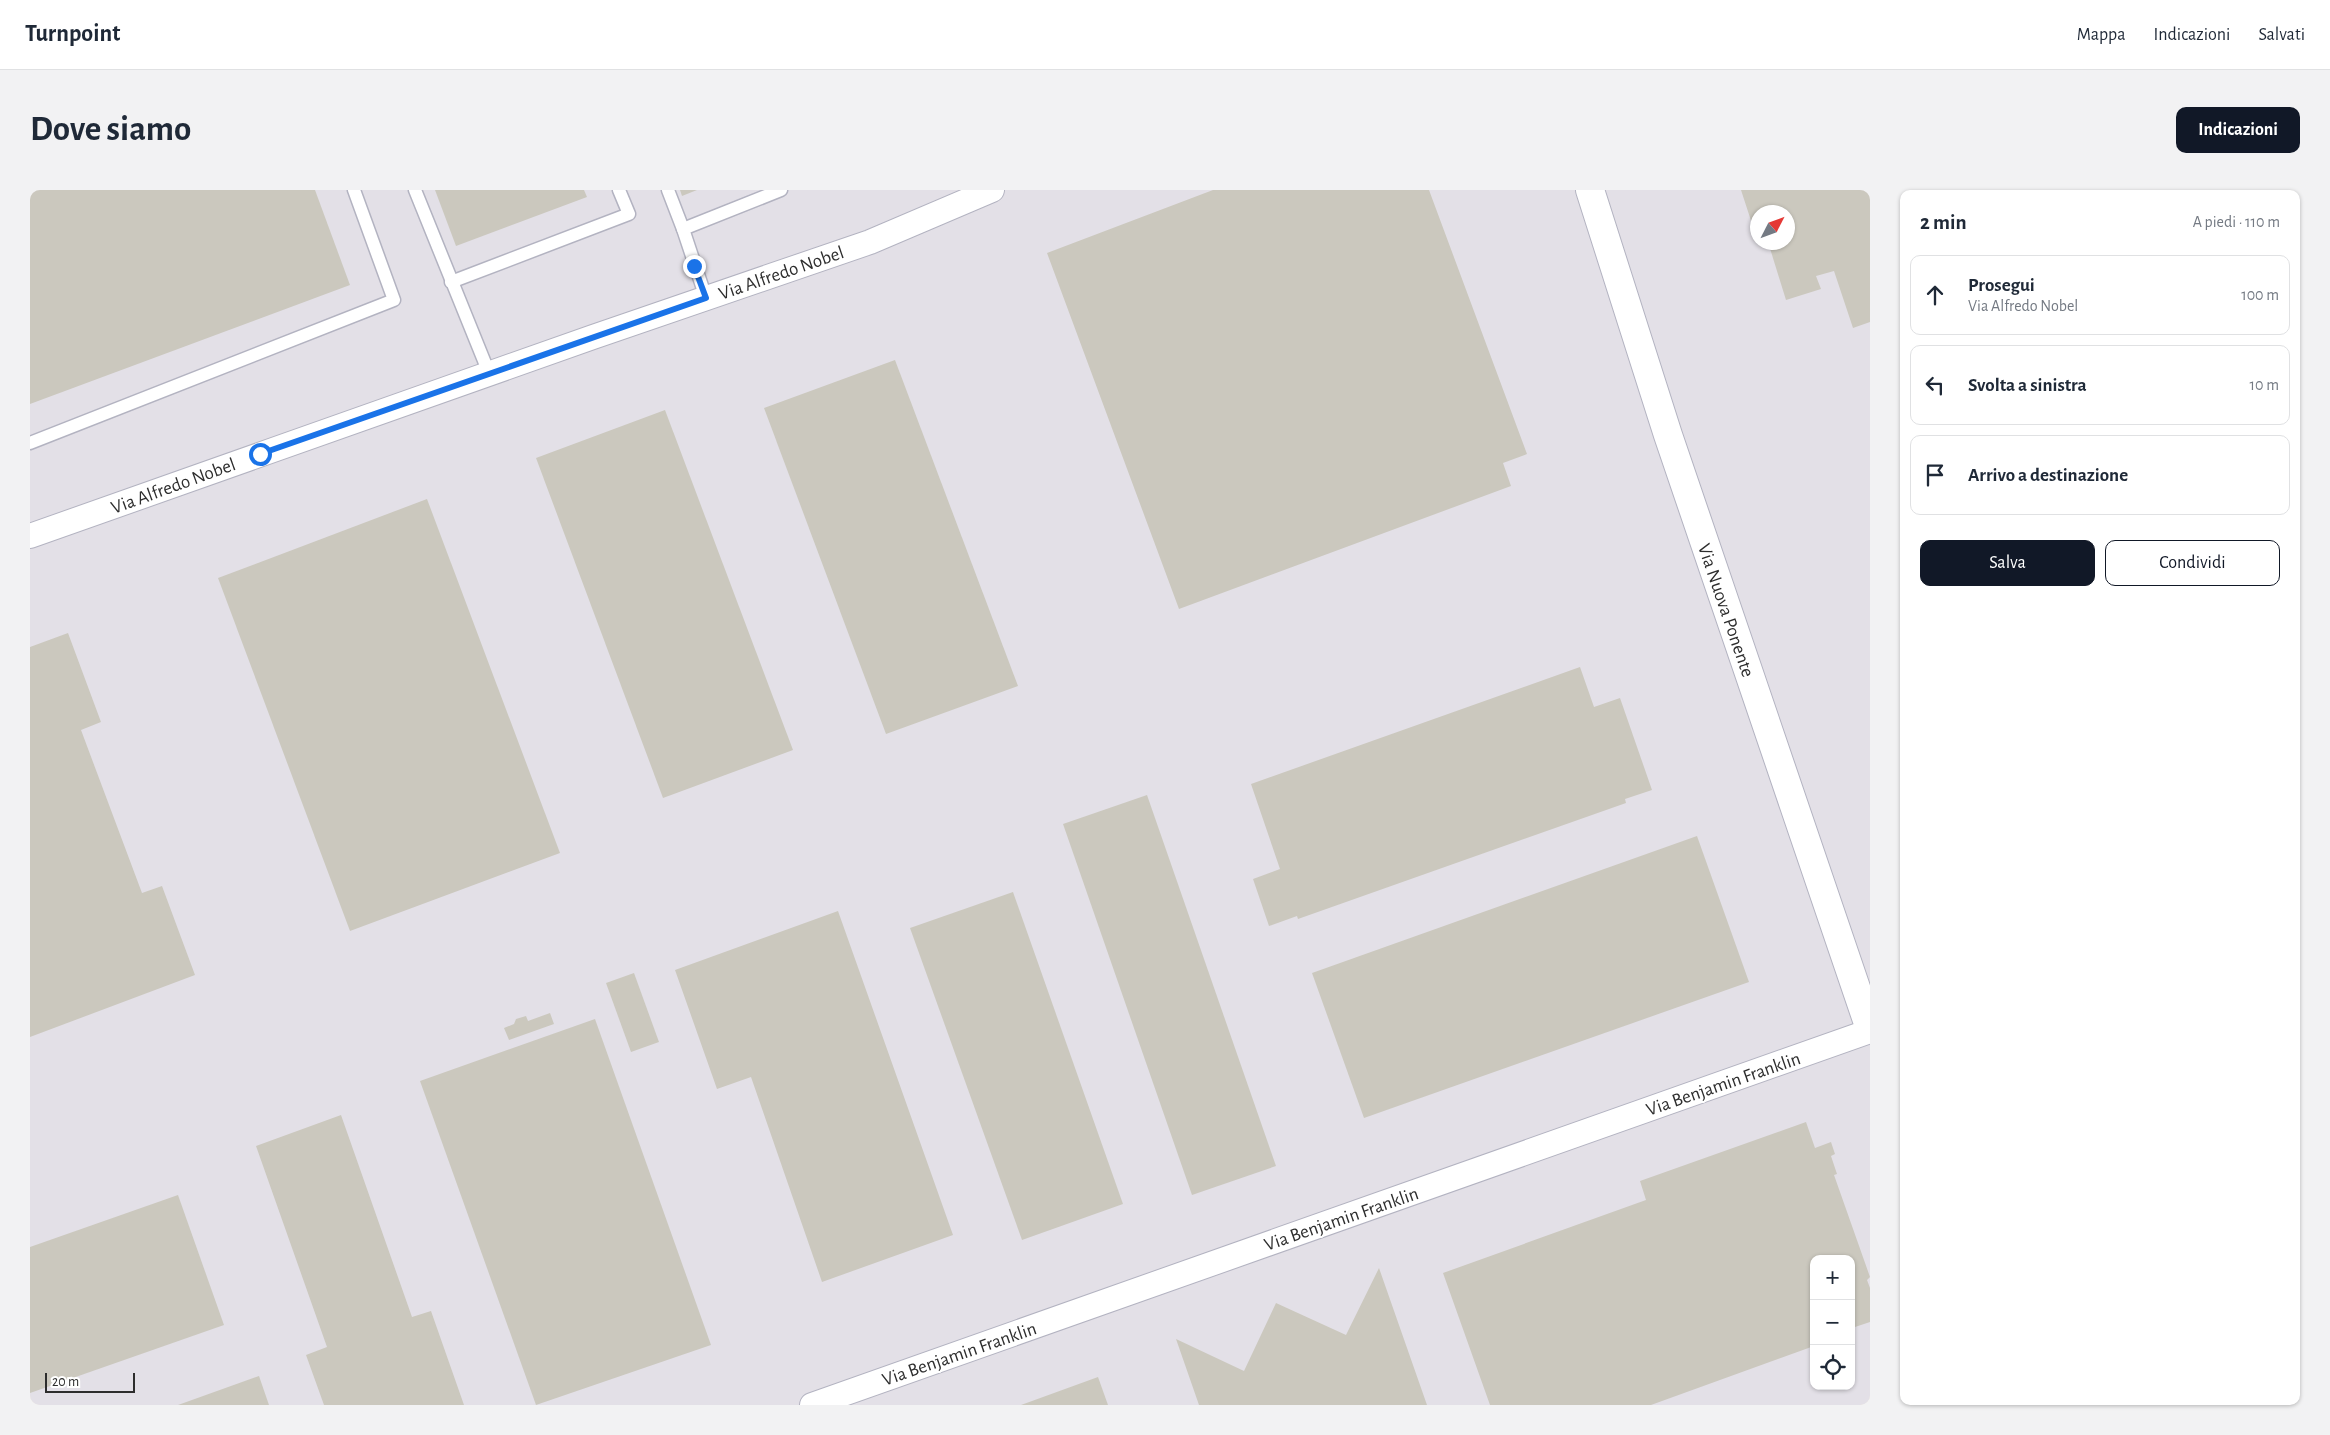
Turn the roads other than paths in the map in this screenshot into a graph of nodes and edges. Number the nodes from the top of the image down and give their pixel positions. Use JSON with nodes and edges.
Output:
{"nodes":[{"id":1,"x":354,"y":190,"type":"edge"},
{"id":2,"x":415,"y":190,"type":"edge"},
{"id":3,"x":619,"y":190,"type":"edge"},
{"id":4,"x":668,"y":190,"type":"edge"},
{"id":5,"x":781,"y":190,"type":"edge"},
{"id":6,"x":992,"y":190,"type":"edge"},
{"id":7,"x":1590,"y":190,"type":"edge"},
{"id":8,"x":683,"y":228,"type":"junction"},
{"id":9,"x":451,"y":282,"type":"junction"},
{"id":10,"x":706,"y":298,"type":"junction"},
{"id":11,"x":489,"y":374,"type":"junction"},
{"id":12,"x":30,"y":443,"type":"edge"},
{"id":13,"x":30,"y":536,"type":"edge"},
{"id":14,"x":1870,"y":1030,"type":"edge"},
{"id":15,"x":823,"y":1403,"type":"edge"}],
"edges":[{"from":1,"to":12,"type":"lane"},
{"from":2,"to":9,"type":"lane"},
{"from":3,"to":9,"type":"lane"},
{"from":4,"to":8,"type":"lane"},
{"from":5,"to":8,"type":"lane"},
{"from":6,"to":10,"type":"street","name":"Via Alfredo Nobel"},
{"from":7,"to":14,"type":"street","name":"Via Nuova Ponente"},
{"from":8,"to":10,"type":"lane"},
{"from":9,"to":11,"type":"lane"},
{"from":10,"to":11,"type":"street","name":"Via Alfredo Nobel"},
{"from":11,"to":13,"type":"street","name":"Via Alfredo Nobel"},
{"from":14,"to":15,"type":"street","name":"Via Benjamin Franklin"}]}
